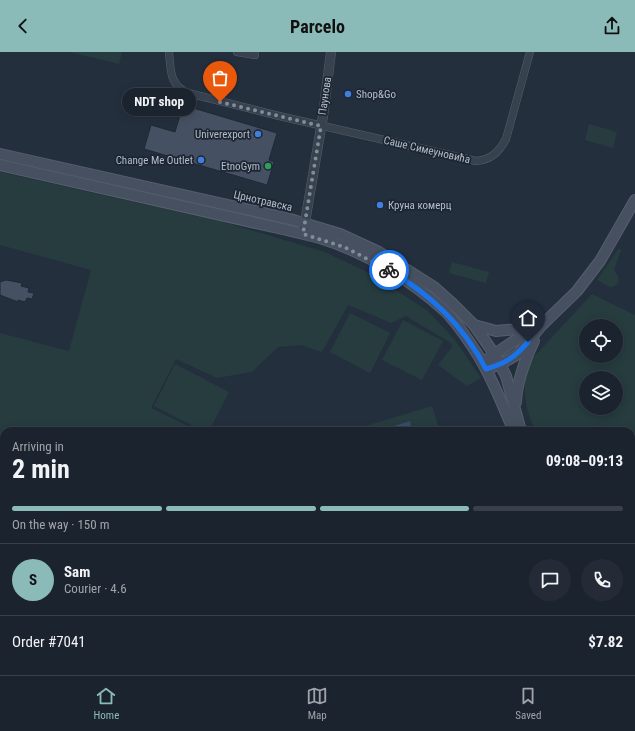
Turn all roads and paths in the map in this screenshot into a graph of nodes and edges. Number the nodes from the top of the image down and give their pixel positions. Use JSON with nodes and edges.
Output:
{"nodes":[{"id":1,"x":169,"y":52,"type":"edge"},
{"id":2,"x":237,"y":52,"type":"edge"},
{"id":3,"x":331,"y":52,"type":"edge"},
{"id":4,"x":530,"y":52,"type":"edge"},
{"id":5,"x":255,"y":55,"type":"dead end"},
{"id":6,"x":321,"y":126,"type":"junction"},
{"id":7,"x":0,"y":154,"type":"edge"},
{"id":8,"x":0,"y":165,"type":"edge"},
{"id":9,"x":635,"y":200,"type":"edge"},
{"id":10,"x":305,"y":223,"type":"junction"},
{"id":11,"x":303,"y":234,"type":"junction"},
{"id":12,"x":474,"y":325,"type":"junction"},
{"id":13,"x":542,"y":326,"type":"junction"},
{"id":14,"x":495,"y":355,"type":"junction"},
{"id":15,"x":501,"y":364,"type":"junction"},
{"id":16,"x":484,"y":366,"type":"junction"},
{"id":17,"x":516,"y":410,"type":"junction"},
{"id":18,"x":512,"y":427,"type":"edge"},
{"id":19,"x":520,"y":427,"type":"edge"}],
"edges":[{"from":1,"to":6,"type":"street","name":"Саше Симеуновића"},
{"from":2,"to":5,"type":"street"},
{"from":3,"to":6,"type":"street","name":"Паунова"},
{"from":4,"to":6,"type":"street","name":"Саше Симеуновића"},
{"from":6,"to":10,"type":"street","name":"Паунова"},
{"from":7,"to":10,"type":"main road","name":"Црнотравска"},
{"from":8,"to":11,"type":"main road","name":"Црнотравска"},
{"from":9,"to":13,"type":"main road"},
{"from":10,"to":11,"type":"street","name":"Паунова"},
{"from":10,"to":12,"type":"main road","name":"Црнотравска"},
{"from":11,"to":16,"type":"main road","name":"Црнотравска"},
{"from":12,"to":13,"type":"main road"},
{"from":12,"to":14,"type":"main road","name":"Црнотравска"},
{"from":13,"to":14,"type":"main road"},
{"from":13,"to":15,"type":"main road"},
{"from":13,"to":17,"type":"main road"},
{"from":14,"to":15,"type":"main road","name":"Црнотравска"},
{"from":14,"to":16,"type":"main road"},
{"from":15,"to":16,"type":"main road"},
{"from":15,"to":17,"type":"main road","name":"Црнотравска"},
{"from":16,"to":18,"type":"main road","name":"Црнотравска"},
{"from":17,"to":19,"type":"main road","name":"Црнотравска"}]}
